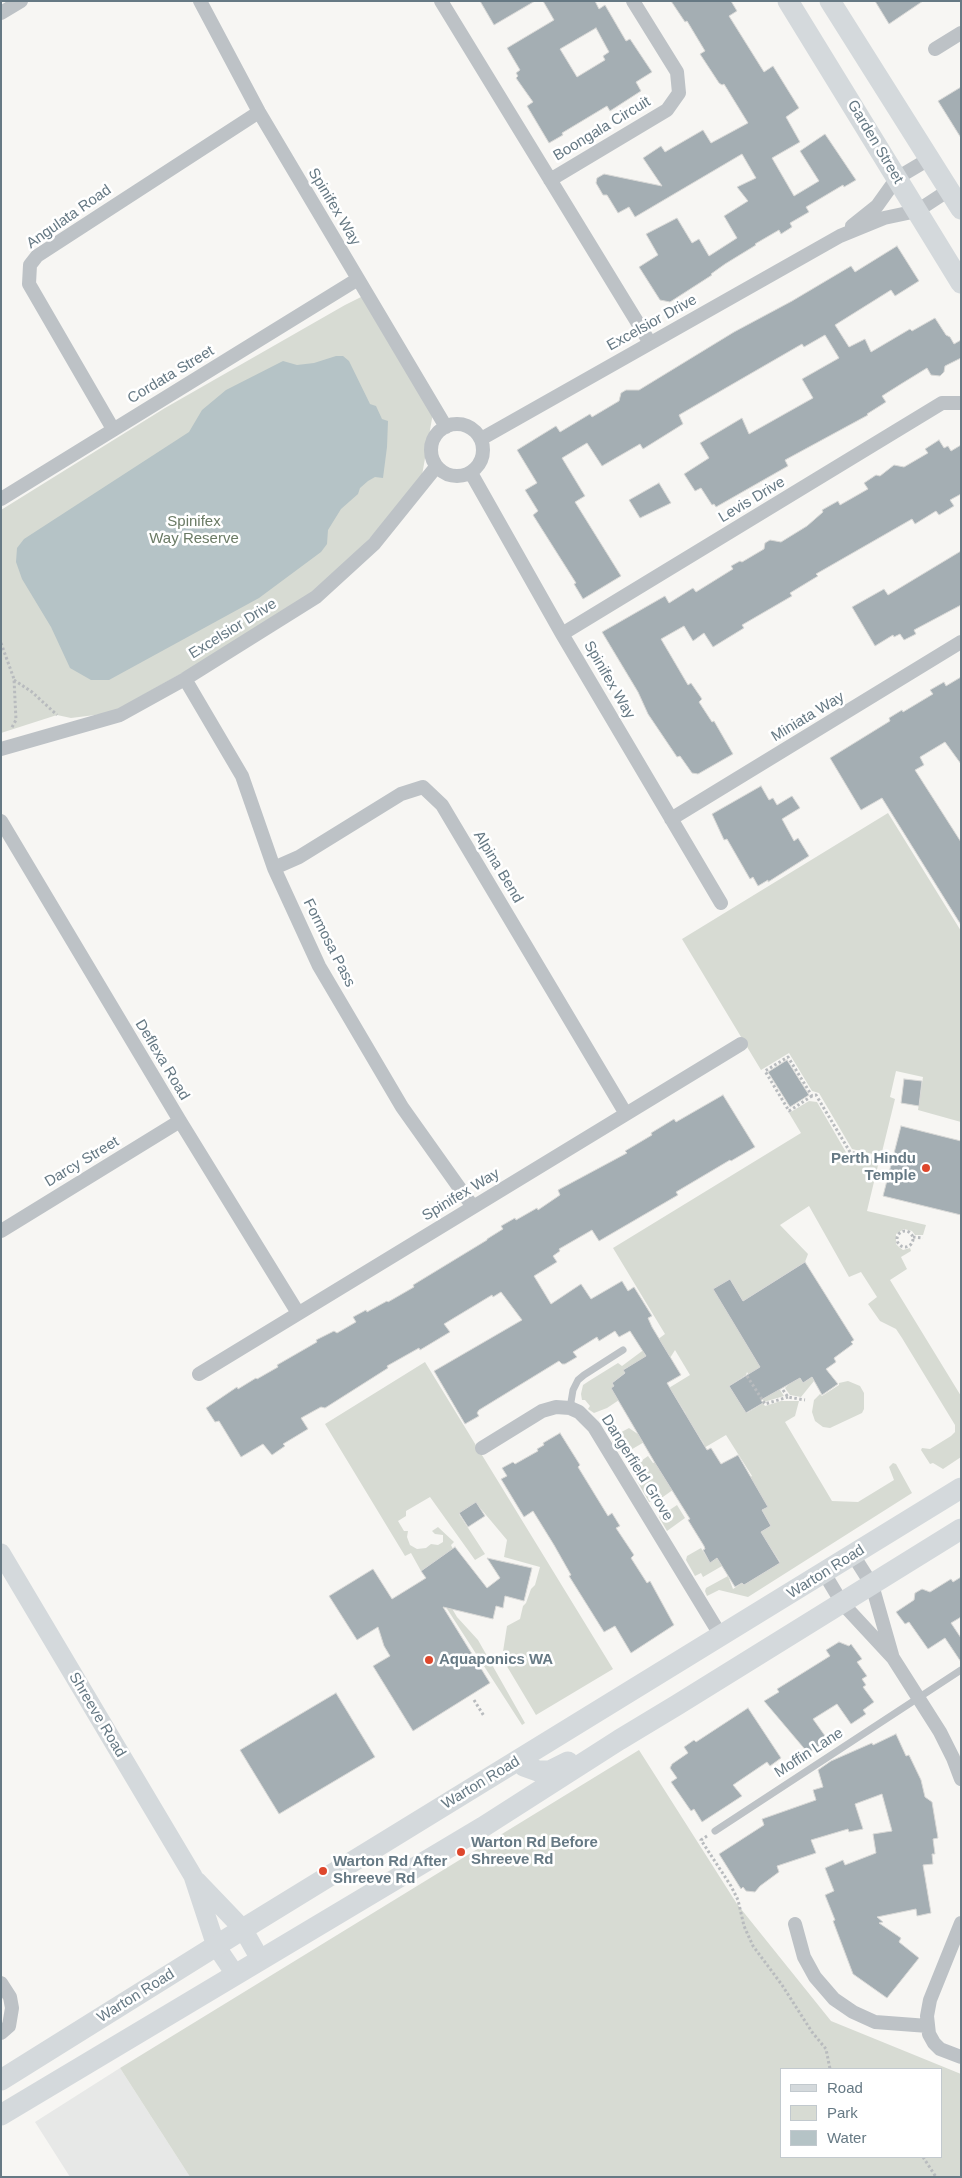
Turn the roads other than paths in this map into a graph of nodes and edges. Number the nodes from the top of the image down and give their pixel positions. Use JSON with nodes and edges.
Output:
{"nodes":[{"id":1,"x":21,"y":1,"type":"edge"},
{"id":2,"x":200,"y":1,"type":"edge"},
{"id":3,"x":441,"y":1,"type":"edge"},
{"id":4,"x":633,"y":1,"type":"edge"},
{"id":5,"x":788,"y":1,"type":"edge"},
{"id":6,"x":830,"y":1,"type":"edge"},
{"id":7,"x":1,"y":13,"type":"edge"},
{"id":8,"x":961,"y":33,"type":"edge"},
{"id":9,"x":935,"y":49,"type":"dead end"},
{"id":10,"x":259,"y":112,"type":"junction"},
{"id":11,"x":929,"y":159,"type":"junction"},
{"id":12,"x":897,"y":178,"type":"junction"},
{"id":13,"x":550,"y":180,"type":"junction"},
{"id":14,"x":949,"y":190,"type":"junction"},
{"id":15,"x":961,"y":210,"type":"edge"},
{"id":16,"x":917,"y":211,"type":"junction"},
{"id":17,"x":840,"y":236,"type":"junction"},
{"id":18,"x":358,"y":279,"type":"junction"},
{"id":19,"x":961,"y":282,"type":"edge"},
{"id":20,"x":650,"y":343,"type":"junction"},
{"id":21,"x":961,"y":403,"type":"edge"},
{"id":22,"x":446,"y":426,"type":"junction"},
{"id":23,"x":113,"y":429,"type":"junction"},
{"id":24,"x":481,"y":439,"type":"junction"},
{"id":25,"x":436,"y":467,"type":"junction"},
{"id":26,"x":471,"y":473,"type":"junction"},
{"id":27,"x":1,"y":499,"type":"edge"},
{"id":28,"x":562,"y":634,"type":"junction"},
{"id":29,"x":961,"y":642,"type":"edge"},
{"id":30,"x":185,"y":679,"type":"junction"},
{"id":31,"x":1,"y":749,"type":"edge"},
{"id":32,"x":671,"y":819,"type":"junction"},
{"id":33,"x":1,"y":821,"type":"edge"},
{"id":34,"x":274,"y":868,"type":"junction"},
{"id":35,"x":721,"y":903,"type":"dead end"},
{"id":36,"x":741,"y":1044,"type":"dead end"},
{"id":37,"x":626,"y":1114,"type":"junction"},
{"id":38,"x":180,"y":1121,"type":"junction"},
{"id":39,"x":473,"y":1207,"type":"junction"},
{"id":40,"x":1,"y":1231,"type":"edge"},
{"id":41,"x":298,"y":1313,"type":"junction"},
{"id":42,"x":623,"y":1350,"type":"dead end"},
{"id":43,"x":198,"y":1374,"type":"dead end"},
{"id":44,"x":570,"y":1408,"type":"junction"},
{"id":45,"x":482,"y":1448,"type":"dead end"},
{"id":46,"x":961,"y":1488,"type":"edge"},
{"id":47,"x":961,"y":1529,"type":"edge"},
{"id":48,"x":1,"y":1553,"type":"edge"},
{"id":49,"x":853,"y":1555,"type":"junction"},
{"id":50,"x":824,"y":1573,"type":"junction"},
{"id":51,"x":872,"y":1585,"type":"junction"},
{"id":52,"x":842,"y":1603,"type":"junction"},
{"id":53,"x":721,"y":1636,"type":"junction"},
{"id":54,"x":893,"y":1658,"type":"junction"},
{"id":55,"x":961,"y":1670,"type":"edge"},
{"id":56,"x":918,"y":1697,"type":"junction"},
{"id":57,"x":619,"y":1740,"type":"junction"},
{"id":58,"x":519,"y":1760,"type":"junction"},
{"id":59,"x":961,"y":1778,"type":"edge"},
{"id":60,"x":715,"y":1831,"type":"road end"},
{"id":61,"x":193,"y":1876,"type":"junction"},
{"id":62,"x":961,"y":1923,"type":"edge"},
{"id":63,"x":795,"y":1924,"type":"dead end"},
{"id":64,"x":243,"y":1929,"type":"junction"},
{"id":65,"x":216,"y":1946,"type":"junction"},
{"id":66,"x":260,"y":1958,"type":"junction"},
{"id":67,"x":236,"y":1974,"type":"junction"},
{"id":68,"x":1,"y":1982,"type":"edge"},
{"id":69,"x":928,"y":2026,"type":"junction"},
{"id":70,"x":1,"y":2033,"type":"edge"},
{"id":71,"x":57,"y":2046,"type":"junction"},
{"id":72,"x":961,"y":2058,"type":"edge"},
{"id":73,"x":73,"y":2072,"type":"junction"},
{"id":74,"x":1,"y":2080,"type":"edge"},
{"id":75,"x":1,"y":2115,"type":"edge"}],
"edges":[{"from":1,"to":7,"type":"street"},
{"from":2,"to":10,"type":"street","name":"Spinifex Way"},
{"from":3,"to":13,"type":"street","name":"Boongala Circuit"},
{"from":4,"to":13,"type":"street","name":"Boongala Circuit"},
{"from":5,"to":12,"type":"main road","name":"Garden Street"},
{"from":6,"to":11,"type":"main road"},
{"from":8,"to":9,"type":"street"},
{"from":10,"to":18,"type":"street","name":"Spinifex Way"},
{"from":10,"to":23,"type":"street","name":"Angulata Road"},
{"from":11,"to":12,"type":"street","name":"Excelsior Drive"},
{"from":11,"to":14,"type":"main road"},
{"from":12,"to":16,"type":"main road","name":"Garden Street"},
{"from":12,"to":17,"type":"street","name":"Excelsior Drive"},
{"from":13,"to":20,"type":"street","name":"Boongala Circuit"},
{"from":14,"to":15,"type":"main road"},
{"from":14,"to":16,"type":"street","name":"Excelsior Drive"},
{"from":16,"to":17,"type":"street","name":"Excelsior Drive"},
{"from":16,"to":19,"type":"main road","name":"Garden Street"},
{"from":17,"to":20,"type":"street","name":"Excelsior Drive"},
{"from":18,"to":22,"type":"street","name":"Spinifex Way"},
{"from":18,"to":23,"type":"street","name":"Cordata Street"},
{"from":20,"to":24,"type":"street","name":"Excelsior Drive"},
{"from":21,"to":28,"type":"street","name":"Levis Drive"},
{"from":22,"to":24,"type":"street"},
{"from":22,"to":25,"type":"street"},
{"from":23,"to":27,"type":"street","name":"Cordata Street"},
{"from":24,"to":26,"type":"street"},
{"from":25,"to":26,"type":"street"},
{"from":25,"to":30,"type":"street","name":"Excelsior Drive"},
{"from":26,"to":28,"type":"street","name":"Spinifex Way"},
{"from":28,"to":32,"type":"street","name":"Spinifex Way"},
{"from":29,"to":32,"type":"street","name":"Miniata Way"},
{"from":30,"to":31,"type":"street","name":"Excelsior Drive"},
{"from":30,"to":34,"type":"street","name":"Formosa Pass"},
{"from":32,"to":35,"type":"street","name":"Spinifex Way"},
{"from":33,"to":38,"type":"street","name":"Deflexa Road"},
{"from":34,"to":37,"type":"street","name":"Alpina Bend"},
{"from":34,"to":39,"type":"street","name":"Formosa Pass"},
{"from":36,"to":37,"type":"street","name":"Spinifex Way"},
{"from":37,"to":39,"type":"street","name":"Spinifex Way"},
{"from":38,"to":40,"type":"street","name":"Darcy Street"},
{"from":38,"to":41,"type":"street","name":"Deflexa Road"},
{"from":39,"to":41,"type":"street","name":"Spinifex Way"},
{"from":41,"to":43,"type":"street","name":"Spinifex Way"},
{"from":42,"to":44,"type":"lane"},
{"from":44,"to":45,"type":"street"},
{"from":44,"to":53,"type":"street","name":"Dangerfield Grove"},
{"from":46,"to":49,"type":"main road","name":"Warton Road"},
{"from":47,"to":51,"type":"main road"},
{"from":48,"to":61,"type":"street","name":"Shreeve Road"},
{"from":49,"to":50,"type":"main road","name":"Warton Road"},
{"from":49,"to":51,"type":"street"},
{"from":50,"to":52,"type":"street"},
{"from":50,"to":53,"type":"main road","name":"Warton Road"},
{"from":51,"to":52,"type":"main road"},
{"from":51,"to":54,"type":"street"},
{"from":52,"to":54,"type":"street"},
{"from":52,"to":57,"type":"main road"},
{"from":53,"to":58,"type":"main road","name":"Warton Road"},
{"from":54,"to":56,"type":"street"},
{"from":55,"to":56,"type":"lane","name":"Moffin Lane"},
{"from":56,"to":59,"type":"street"},
{"from":56,"to":60,"type":"lane","name":"Moffin Lane"},
{"from":57,"to":58,"type":"main road"},
{"from":57,"to":66,"type":"main road"},
{"from":58,"to":64,"type":"main road","name":"Warton Road"},
{"from":61,"to":64,"type":"street","name":"Shreeve Road"},
{"from":61,"to":65,"type":"street","name":"Shreeve Road"},
{"from":62,"to":69,"type":"street"},
{"from":63,"to":69,"type":"street"},
{"from":64,"to":65,"type":"main road","name":"Warton Road"},
{"from":64,"to":66,"type":"street","name":"Shreeve Road"},
{"from":65,"to":67,"type":"street","name":"Shreeve Road"},
{"from":65,"to":71,"type":"main road","name":"Warton Road"},
{"from":66,"to":67,"type":"main road"},
{"from":67,"to":73,"type":"main road"},
{"from":68,"to":70,"type":"street"},
{"from":69,"to":72,"type":"street"},
{"from":71,"to":73,"type":"main road"},
{"from":71,"to":74,"type":"main road","name":"Warton Road"},
{"from":73,"to":75,"type":"main road"}]}
